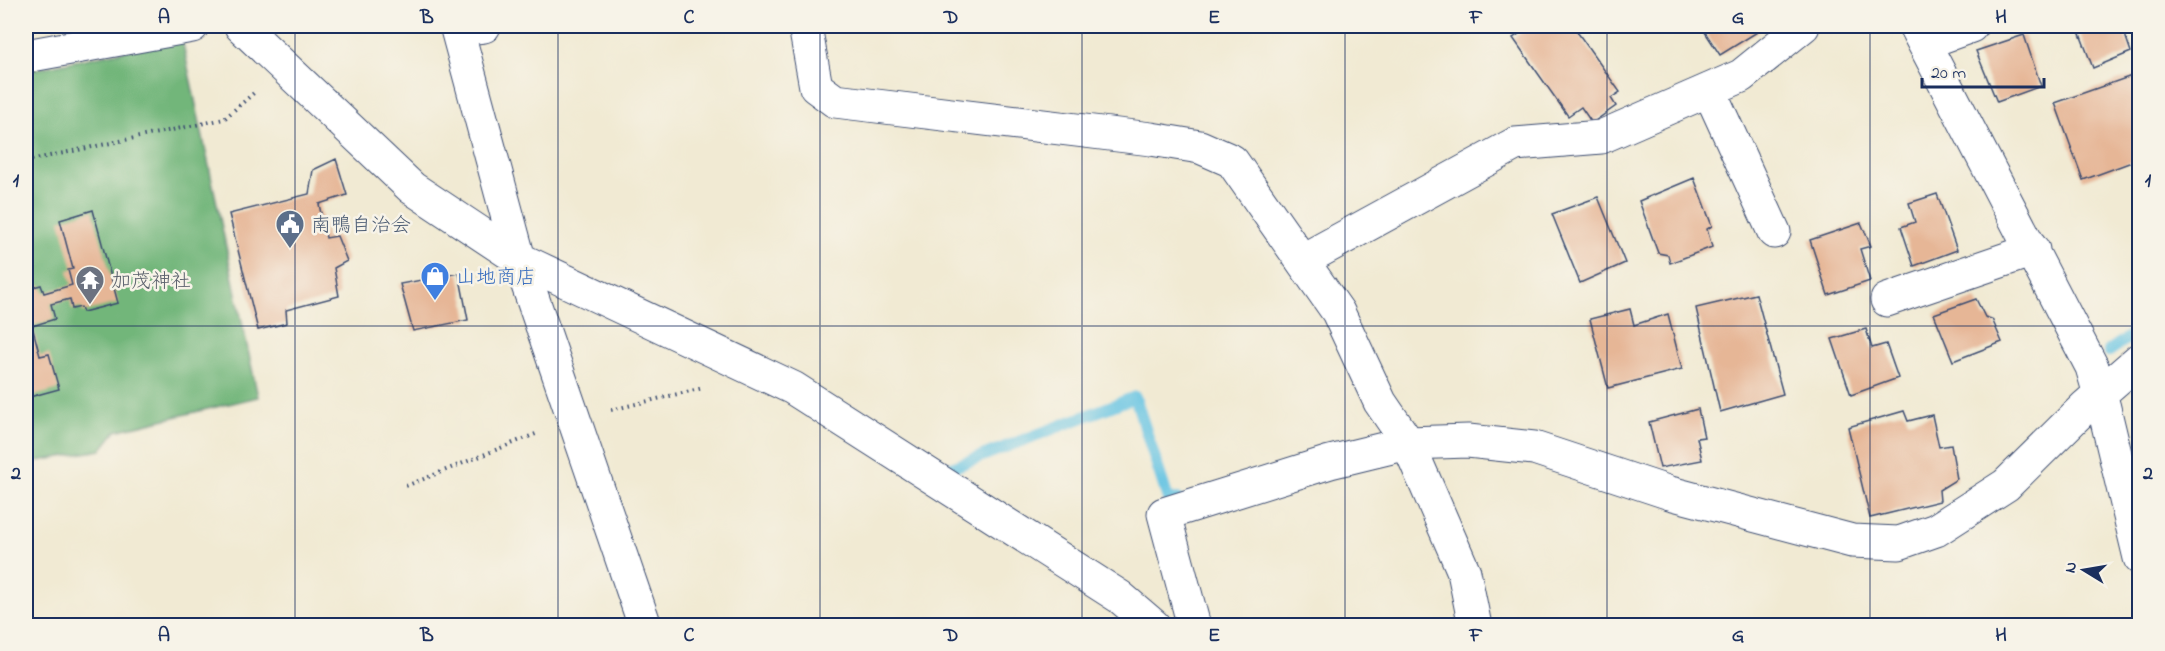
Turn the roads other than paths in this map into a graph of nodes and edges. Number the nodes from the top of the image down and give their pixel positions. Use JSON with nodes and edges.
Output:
{"nodes":[{"id":1,"x":192,"y":26,"type":"edge"},
{"id":2,"x":241,"y":26,"type":"edge"},
{"id":3,"x":461,"y":26,"type":"edge"},
{"id":4,"x":805,"y":26,"type":"edge"},
{"id":5,"x":1803,"y":26,"type":"edge"},
{"id":6,"x":1971,"y":26,"type":"edge"},
{"id":7,"x":1920,"y":34,"type":"edge"},
{"id":8,"x":26,"y":56,"type":"edge"},
{"id":9,"x":1709,"y":90,"type":"junction"},
{"id":10,"x":1774,"y":232,"type":"dead end"},
{"id":11,"x":2033,"y":250,"type":"junction"},
{"id":12,"x":519,"y":259,"type":"junction"},
{"id":13,"x":1303,"y":260,"type":"junction"},
{"id":14,"x":1887,"y":300,"type":"dead end"},
{"id":15,"x":2139,"y":358,"type":"edge"},
{"id":16,"x":2100,"y":393,"type":"junction"},
{"id":17,"x":1408,"y":443,"type":"junction"},
{"id":18,"x":2139,"y":558,"type":"edge"},
{"id":19,"x":641,"y":625,"type":"edge"},
{"id":20,"x":1154,"y":626,"type":"edge"},
{"id":21,"x":1194,"y":626,"type":"edge"},
{"id":22,"x":1475,"y":626,"type":"edge"}],
"edges":[{"from":1,"to":8,"type":"street"},
{"from":2,"to":12,"type":"street"},
{"from":3,"to":12,"type":"street"},
{"from":4,"to":13,"type":"street"},
{"from":5,"to":9,"type":"street"},
{"from":6,"to":7,"type":"street"},
{"from":7,"to":11,"type":"street"},
{"from":9,"to":10,"type":"street"},
{"from":9,"to":13,"type":"street"},
{"from":11,"to":14,"type":"street"},
{"from":11,"to":16,"type":"street"},
{"from":12,"to":19,"type":"street"},
{"from":12,"to":20,"type":"street"},
{"from":13,"to":17,"type":"street"},
{"from":15,"to":16,"type":"street"},
{"from":16,"to":17,"type":"street"},
{"from":16,"to":18,"type":"street"},
{"from":17,"to":21,"type":"street"},
{"from":17,"to":22,"type":"street"}]}
